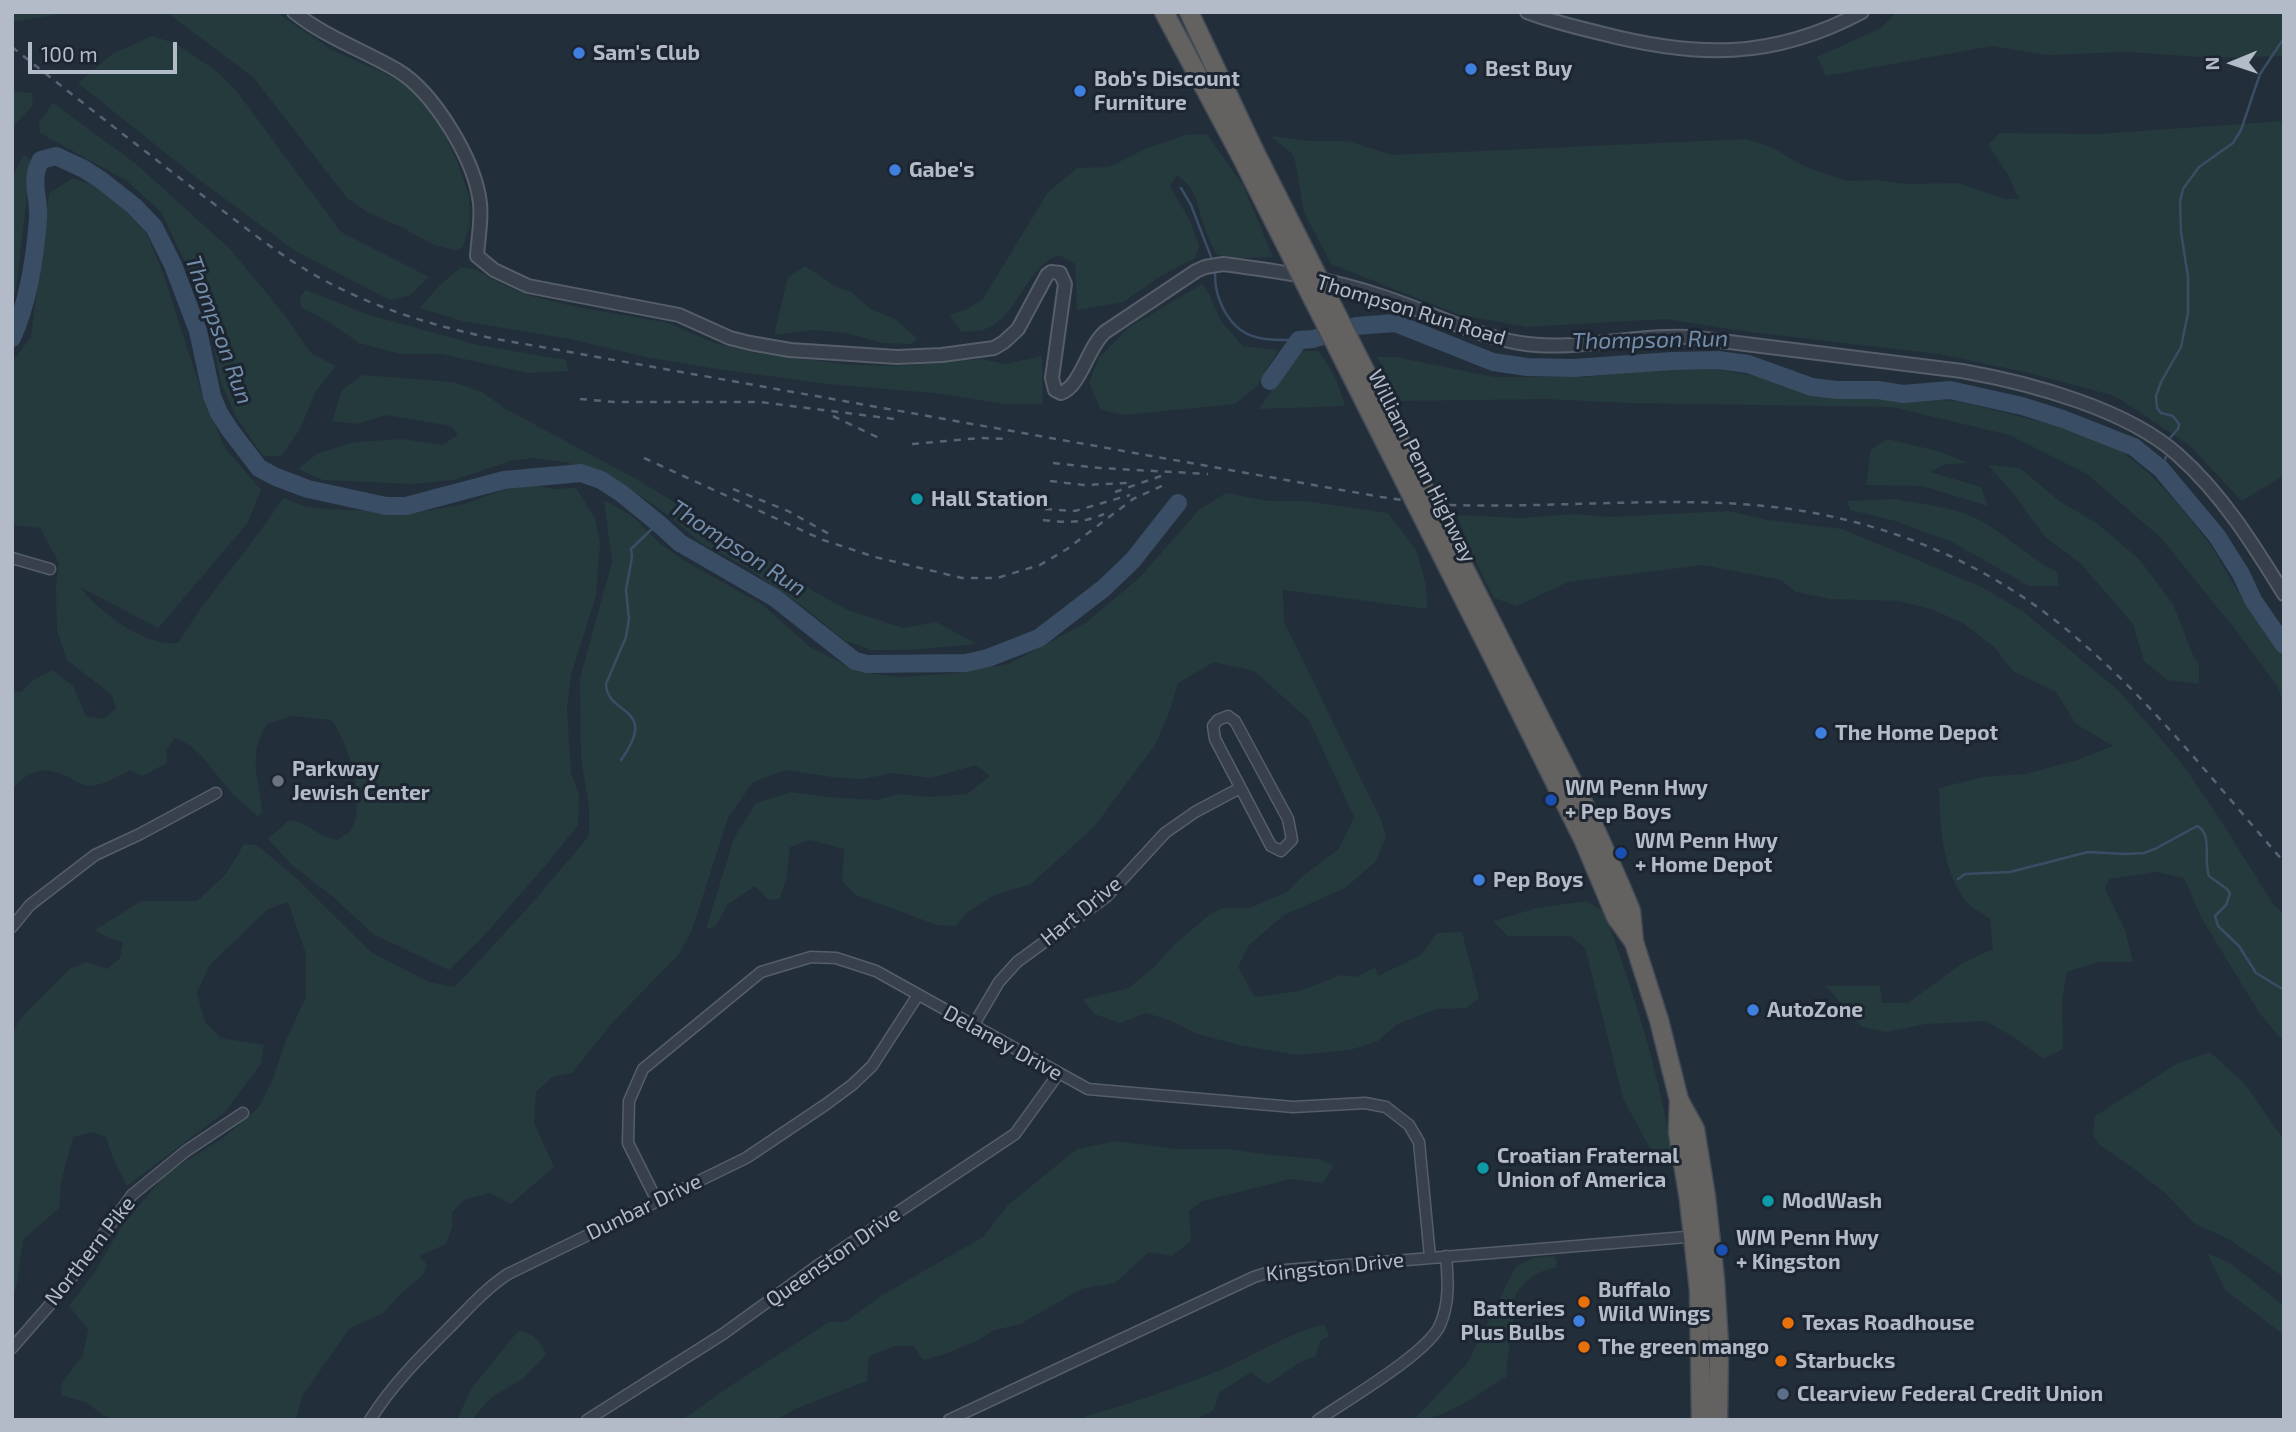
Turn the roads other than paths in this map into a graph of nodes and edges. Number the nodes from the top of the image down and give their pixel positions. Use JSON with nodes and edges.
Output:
{"nodes":[{"id":1,"x":294,"y":12,"type":"edge"},
{"id":2,"x":1164,"y":12,"type":"edge"},
{"id":3,"x":1189,"y":12,"type":"edge"},
{"id":4,"x":1527,"y":12,"type":"edge"},
{"id":5,"x":1862,"y":12,"type":"edge"},
{"id":6,"x":1247,"y":153,"type":"junction"},
{"id":7,"x":12,"y":558,"type":"edge"},
{"id":8,"x":50,"y":569,"type":"dead end"},
{"id":9,"x":2284,"y":594,"type":"edge"},
{"id":10,"x":1240,"y":788,"type":"junction"},
{"id":11,"x":216,"y":793,"type":"dead end"},
{"id":12,"x":12,"y":927,"type":"edge"},
{"id":13,"x":918,"y":995,"type":"junction"},
{"id":14,"x":973,"y":1026,"type":"junction"},
{"id":15,"x":1059,"y":1073,"type":"junction"},
{"id":16,"x":243,"y":1113,"type":"dead end"},
{"id":17,"x":657,"y":1201,"type":"junction"},
{"id":18,"x":1702,"y":1236,"type":"junction"},
{"id":19,"x":1446,"y":1256,"type":"junction"},
{"id":20,"x":1430,"y":1257,"type":"junction"},
{"id":21,"x":12,"y":1348,"type":"edge"},
{"id":22,"x":370,"y":1420,"type":"edge"},
{"id":23,"x":587,"y":1420,"type":"edge"},
{"id":24,"x":948,"y":1420,"type":"edge"},
{"id":25,"x":1318,"y":1420,"type":"edge"},
{"id":26,"x":1701,"y":1420,"type":"edge"},
{"id":27,"x":1718,"y":1420,"type":"edge"}],
"edges":[{"from":1,"to":9,"type":"street","name":"Thompson Run Road"},
{"from":2,"to":6,"type":"highway","name":"William Penn Highway"},
{"from":3,"to":6,"type":"highway","name":"William Penn Highway"},
{"from":4,"to":5,"type":"street"},
{"from":6,"to":18,"type":"highway","name":"William Penn Highway","bridge":true},
{"from":7,"to":8,"type":"street"},
{"from":10,"to":10,"type":"street"},
{"from":10,"to":14,"type":"street","name":"Hart Drive"},
{"from":11,"to":12,"type":"street"},
{"from":13,"to":14,"type":"street","name":"Delaney Drive"},
{"from":13,"to":17,"type":"street","name":"Dunbar Drive"},
{"from":13,"to":17,"type":"street","name":"Delaney Drive"},
{"from":14,"to":15,"type":"street","name":"Delaney Drive"},
{"from":15,"to":20,"type":"street","name":"Delaney Drive"},
{"from":15,"to":23,"type":"street","name":"Queenston Drive"},
{"from":16,"to":21,"type":"street","name":"Northern Pike"},
{"from":17,"to":22,"type":"street","name":"Dunbar Drive"},
{"from":18,"to":19,"type":"street","name":"Kingston Drive"},
{"from":18,"to":26,"type":"highway","name":"William Penn Highway"},
{"from":18,"to":27,"type":"highway","name":"William Penn Highway"},
{"from":19,"to":20,"type":"street","name":"Kingston Drive"},
{"from":19,"to":25,"type":"street"},
{"from":20,"to":24,"type":"street","name":"Kingston Drive"}]}
